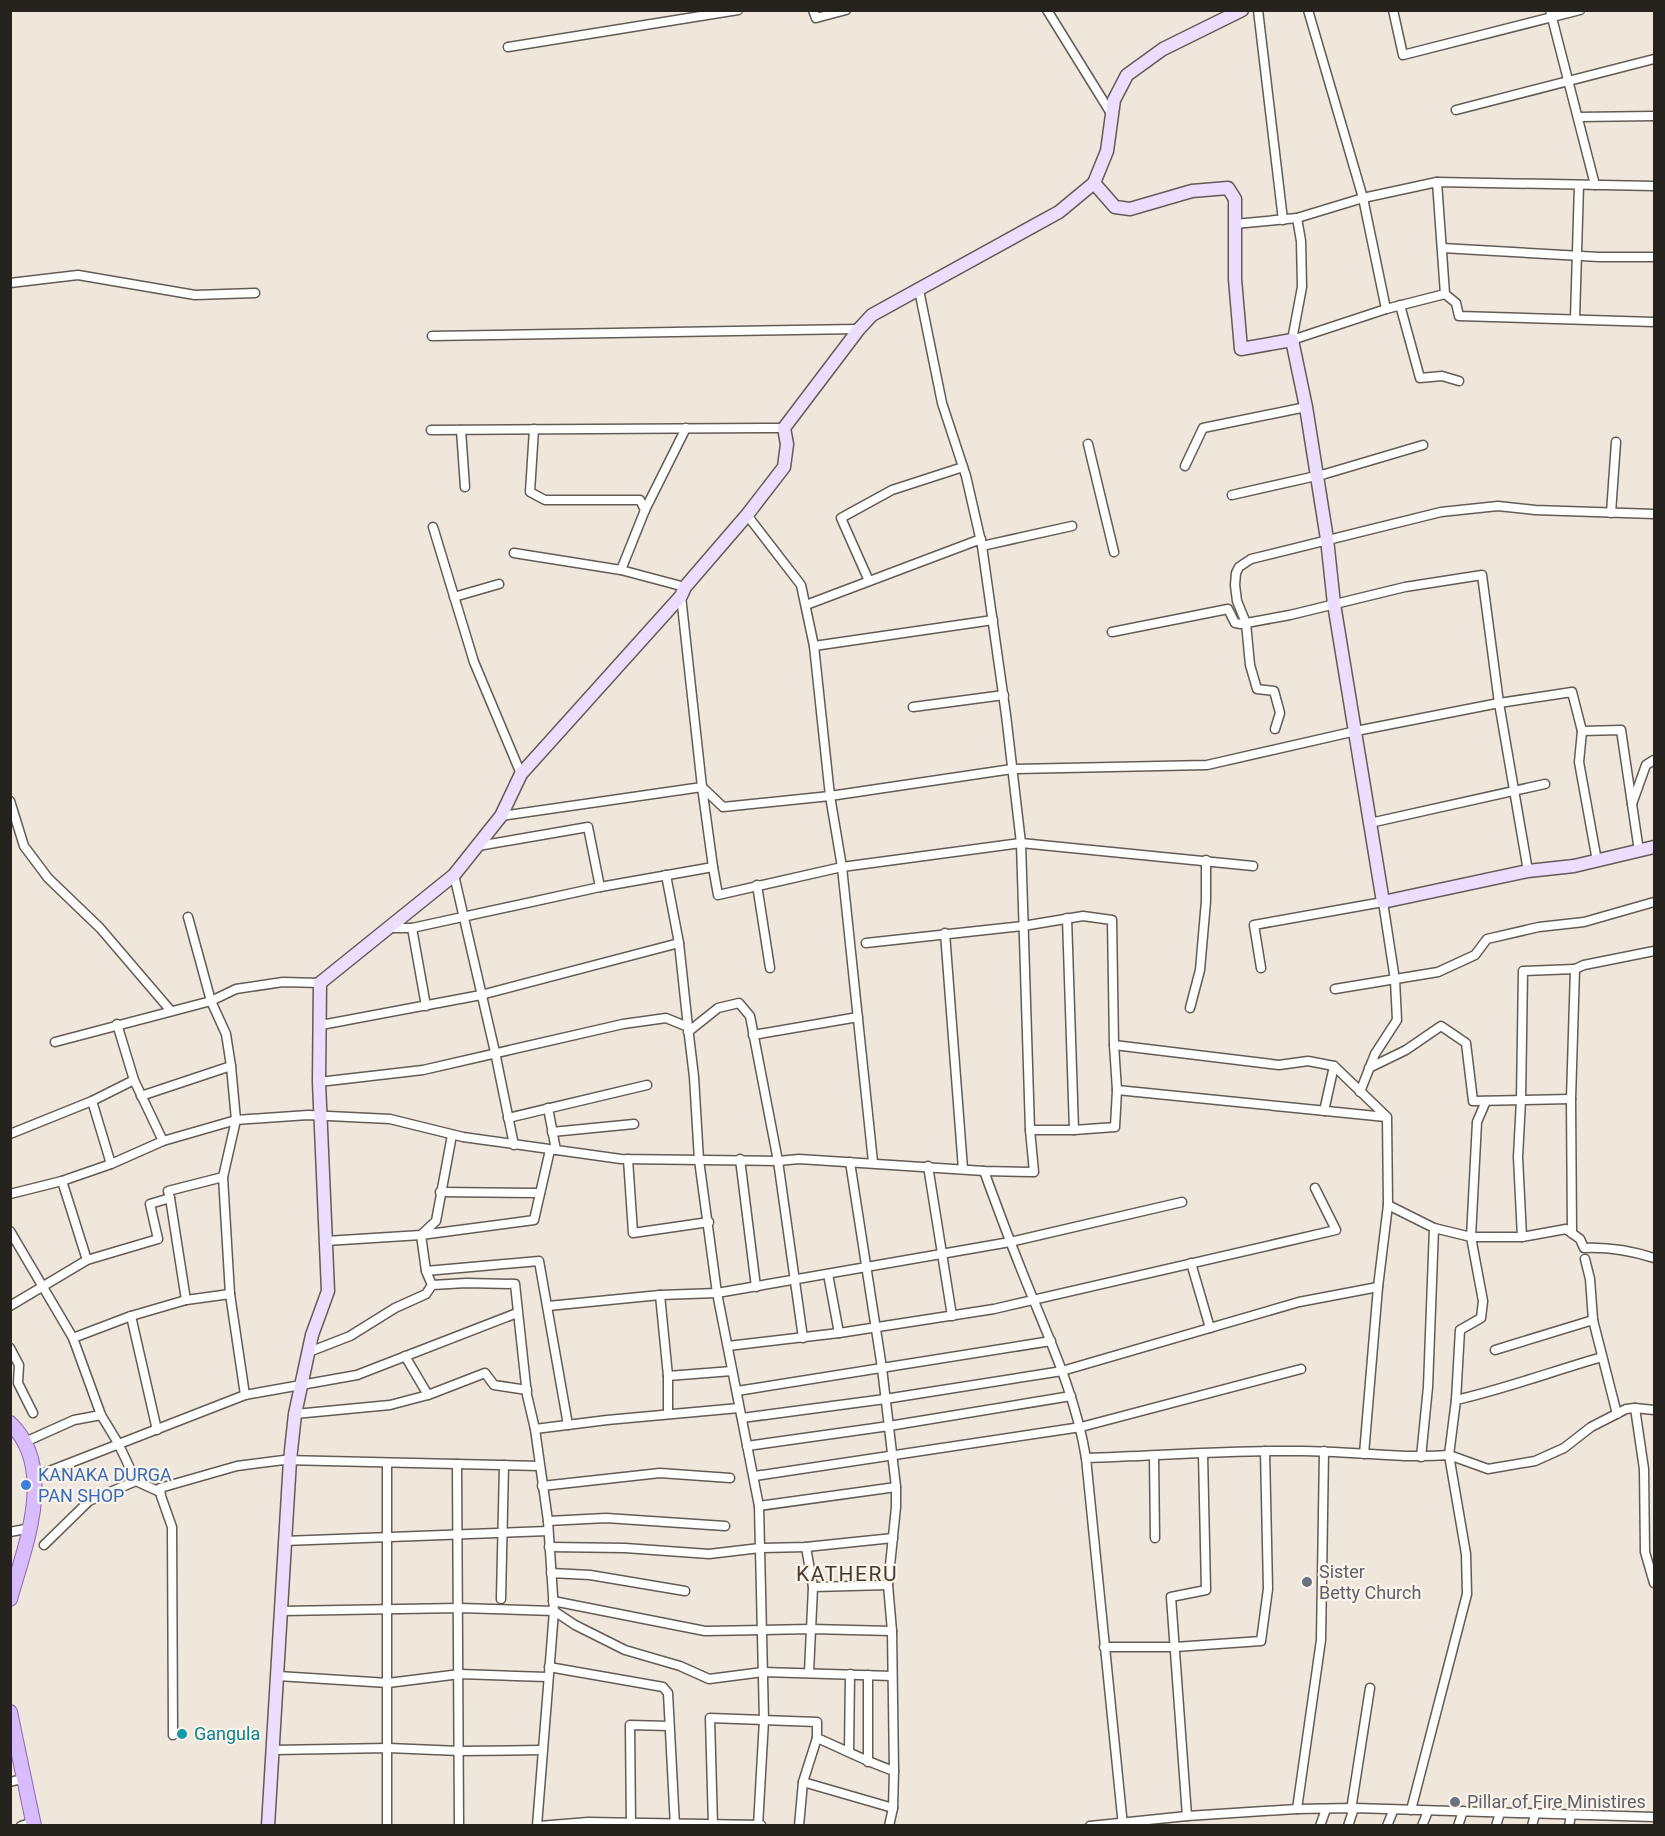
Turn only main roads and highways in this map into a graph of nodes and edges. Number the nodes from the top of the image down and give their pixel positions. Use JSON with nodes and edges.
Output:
{"nodes":[{"id":1,"x":1242,"y":10,"type":"edge"},
{"id":2,"x":1094,"y":183,"type":"junction"},
{"id":3,"x":1654,"y":847,"type":"edge"},
{"id":4,"x":10,"y":1424,"type":"edge"},
{"id":5,"x":10,"y":1599,"type":"edge"},
{"id":6,"x":11,"y":1712,"type":"edge"},
{"id":7,"x":29,"y":1824,"type":"edge"},
{"id":8,"x":268,"y":1826,"type":"edge"}],
"edges":[{"from":1,"to":2,"type":"main road"},
{"from":2,"to":3,"type":"main road"},
{"from":2,"to":8,"type":"main road"},
{"from":4,"to":5,"type":"main road"},
{"from":6,"to":7,"type":"main road"}]}
